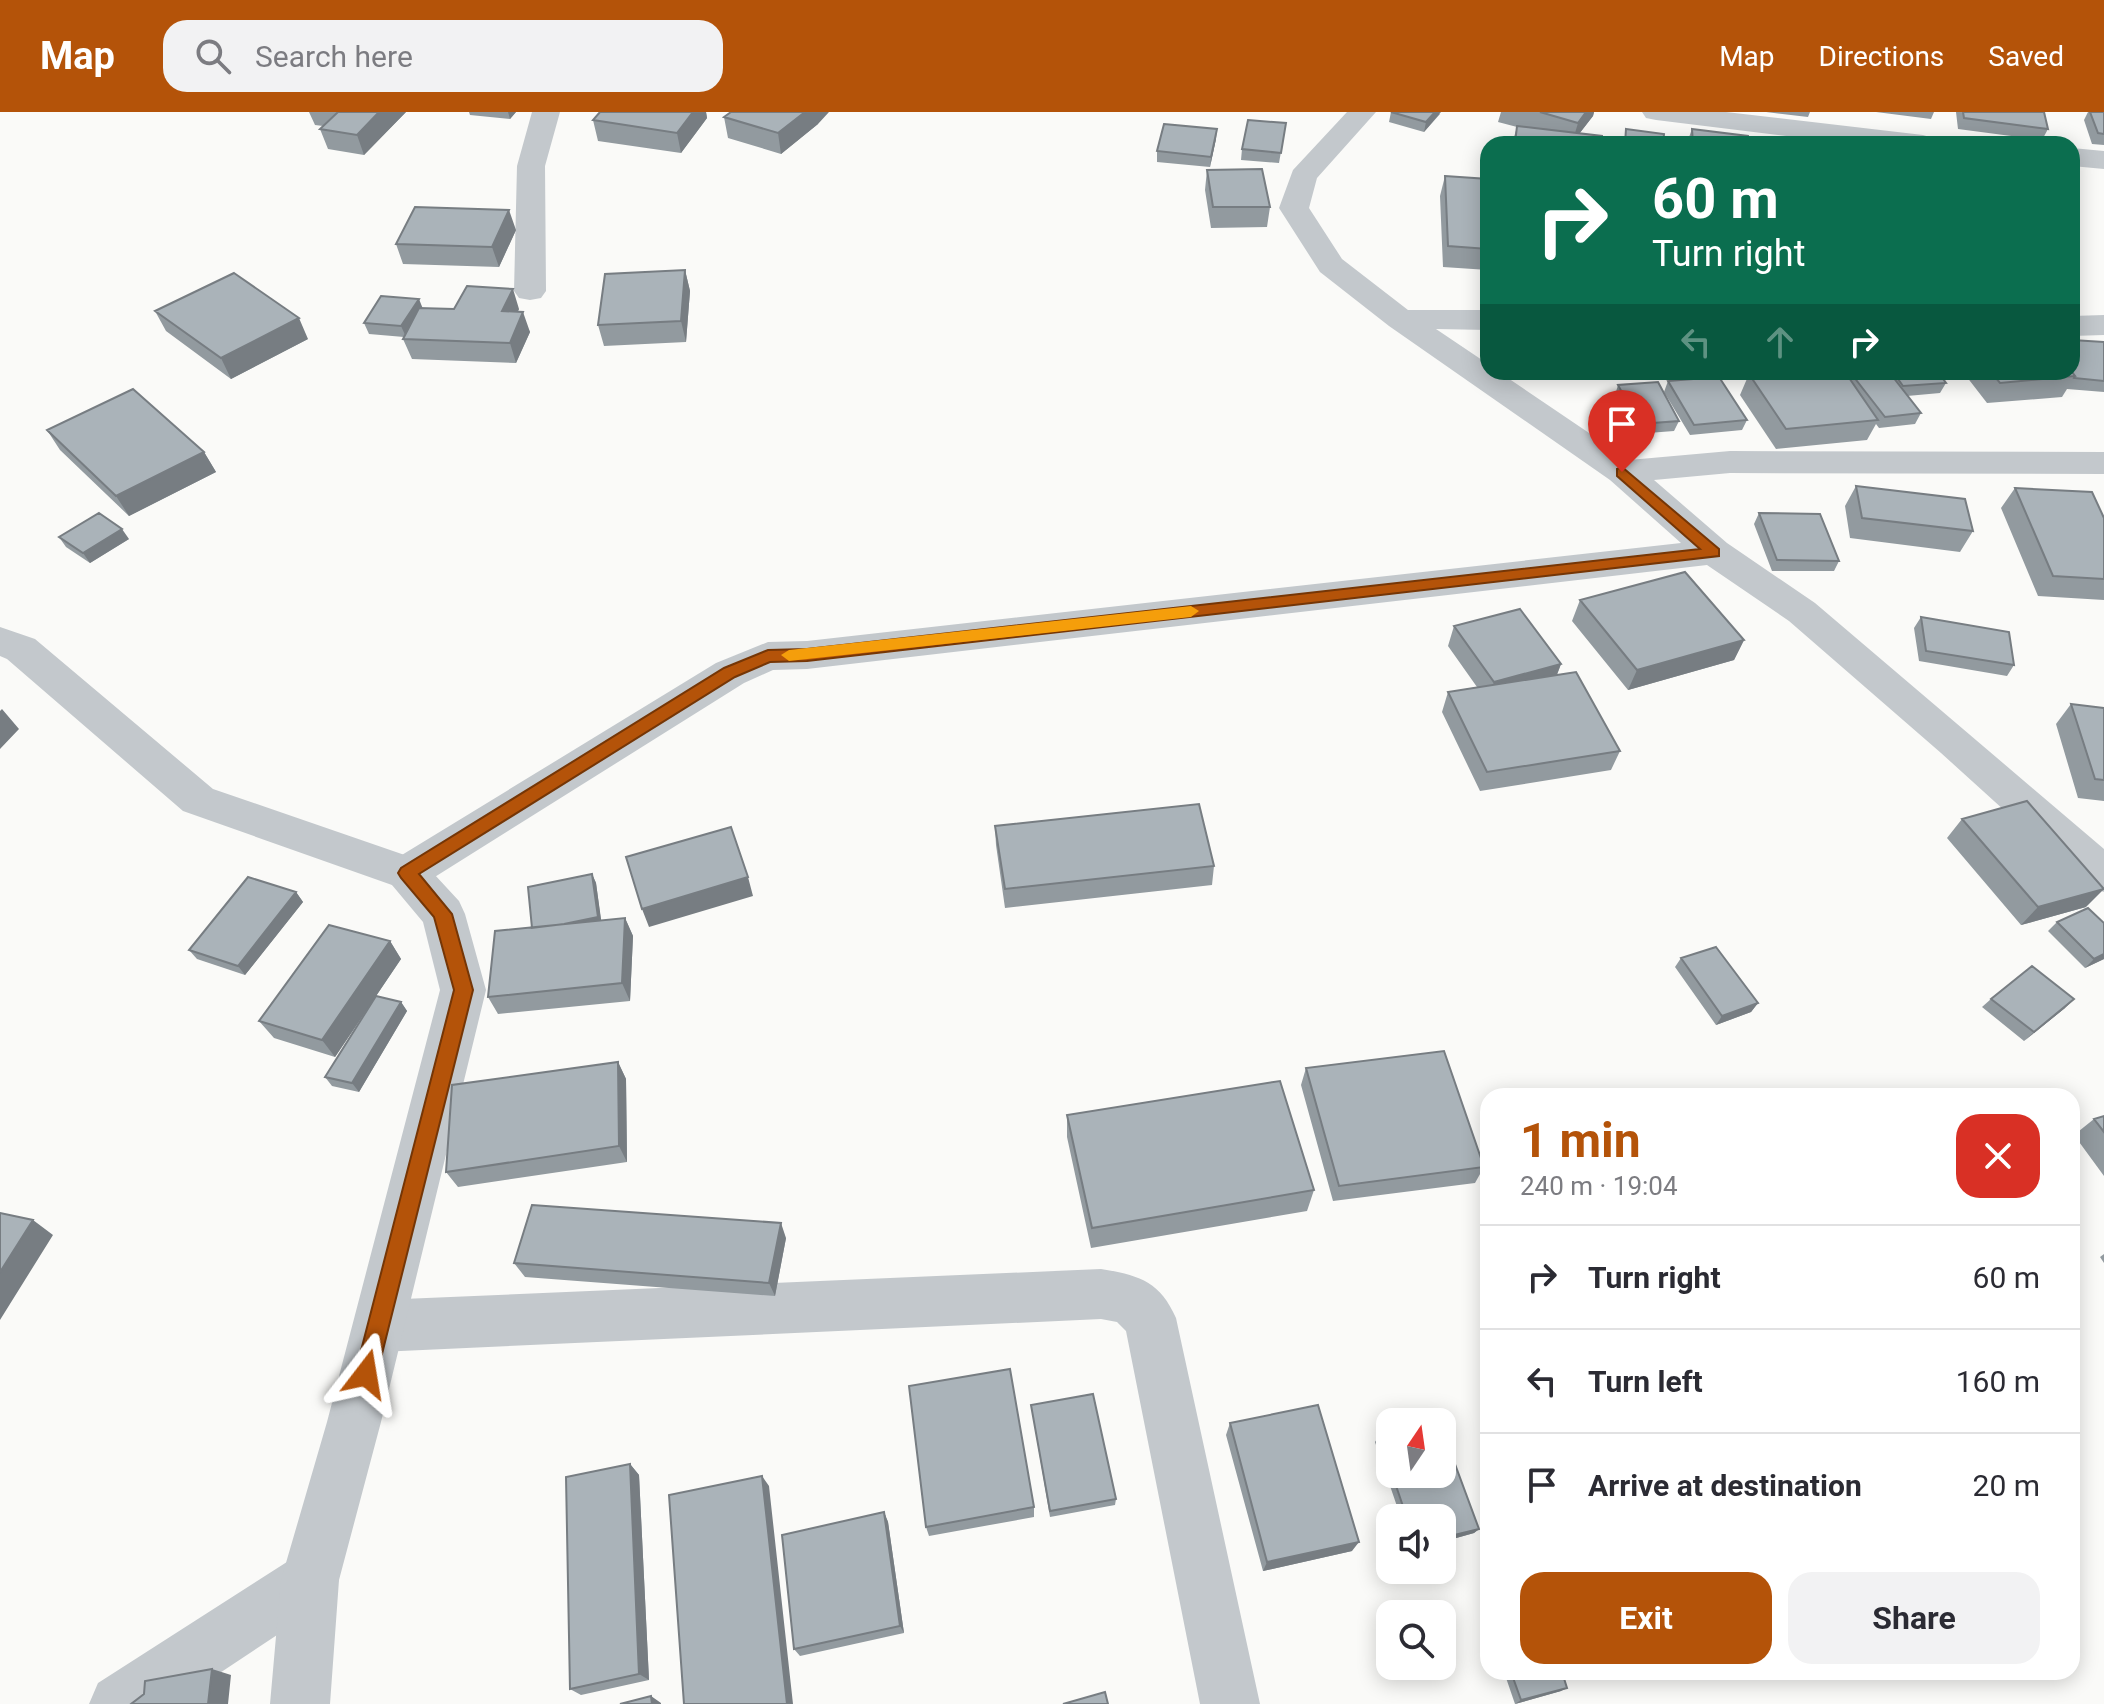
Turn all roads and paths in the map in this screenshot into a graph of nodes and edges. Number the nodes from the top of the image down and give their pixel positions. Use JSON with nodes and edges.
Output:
{"nodes":[{"id":1,"x":546,"y":112,"type":"edge"},
{"id":2,"x":1362,"y":112,"type":"edge"},
{"id":3,"x":1656,"y":112,"type":"edge"},
{"id":4,"x":1856,"y":136,"type":"edge"},
{"id":5,"x":2080,"y":158,"type":"edge"},
{"id":6,"x":2104,"y":160,"type":"edge"},
{"id":7,"x":530,"y":291,"type":"dead end"},
{"id":8,"x":1400,"y":319,"type":"junction"},
{"id":9,"x":1480,"y":320,"type":"edge"},
{"id":10,"x":2104,"y":325,"type":"edge"},
{"id":11,"x":2080,"y":326,"type":"edge"},
{"id":12,"x":1480,"y":374,"type":"edge"},
{"id":13,"x":1489,"y":380,"type":"edge"},
{"id":14,"x":2104,"y":463,"type":"edge"},
{"id":15,"x":1622,"y":472,"type":"junction"},
{"id":16,"x":1714,"y":552,"type":"junction"},
{"id":17,"x":0,"y":641,"type":"edge"},
{"id":18,"x":407,"y":873,"type":"junction"},
{"id":19,"x":2104,"y":875,"type":"edge"},
{"id":20,"x":379,"y":1326,"type":"junction"},
{"id":21,"x":310,"y":1580,"type":"junction"},
{"id":22,"x":119,"y":1704,"type":"edge"},
{"id":23,"x":300,"y":1704,"type":"edge"},
{"id":24,"x":1230,"y":1704,"type":"edge"}],
"edges":[{"from":1,"to":7,"type":"street"},
{"from":2,"to":8,"type":"street"},
{"from":3,"to":4,"type":"street"},
{"from":5,"to":6,"type":"street"},
{"from":8,"to":9,"type":"street"},
{"from":8,"to":12,"type":"street"},
{"from":10,"to":11,"type":"street"},
{"from":13,"to":15,"type":"street"},
{"from":14,"to":15,"type":"street"},
{"from":15,"to":16,"type":"street"},
{"from":16,"to":18,"type":"street"},
{"from":16,"to":19,"type":"street"},
{"from":17,"to":18,"type":"street"},
{"from":18,"to":20,"type":"street"},
{"from":20,"to":21,"type":"street"},
{"from":20,"to":24,"type":"street"},
{"from":21,"to":22,"type":"street"},
{"from":21,"to":23,"type":"street"}]}
